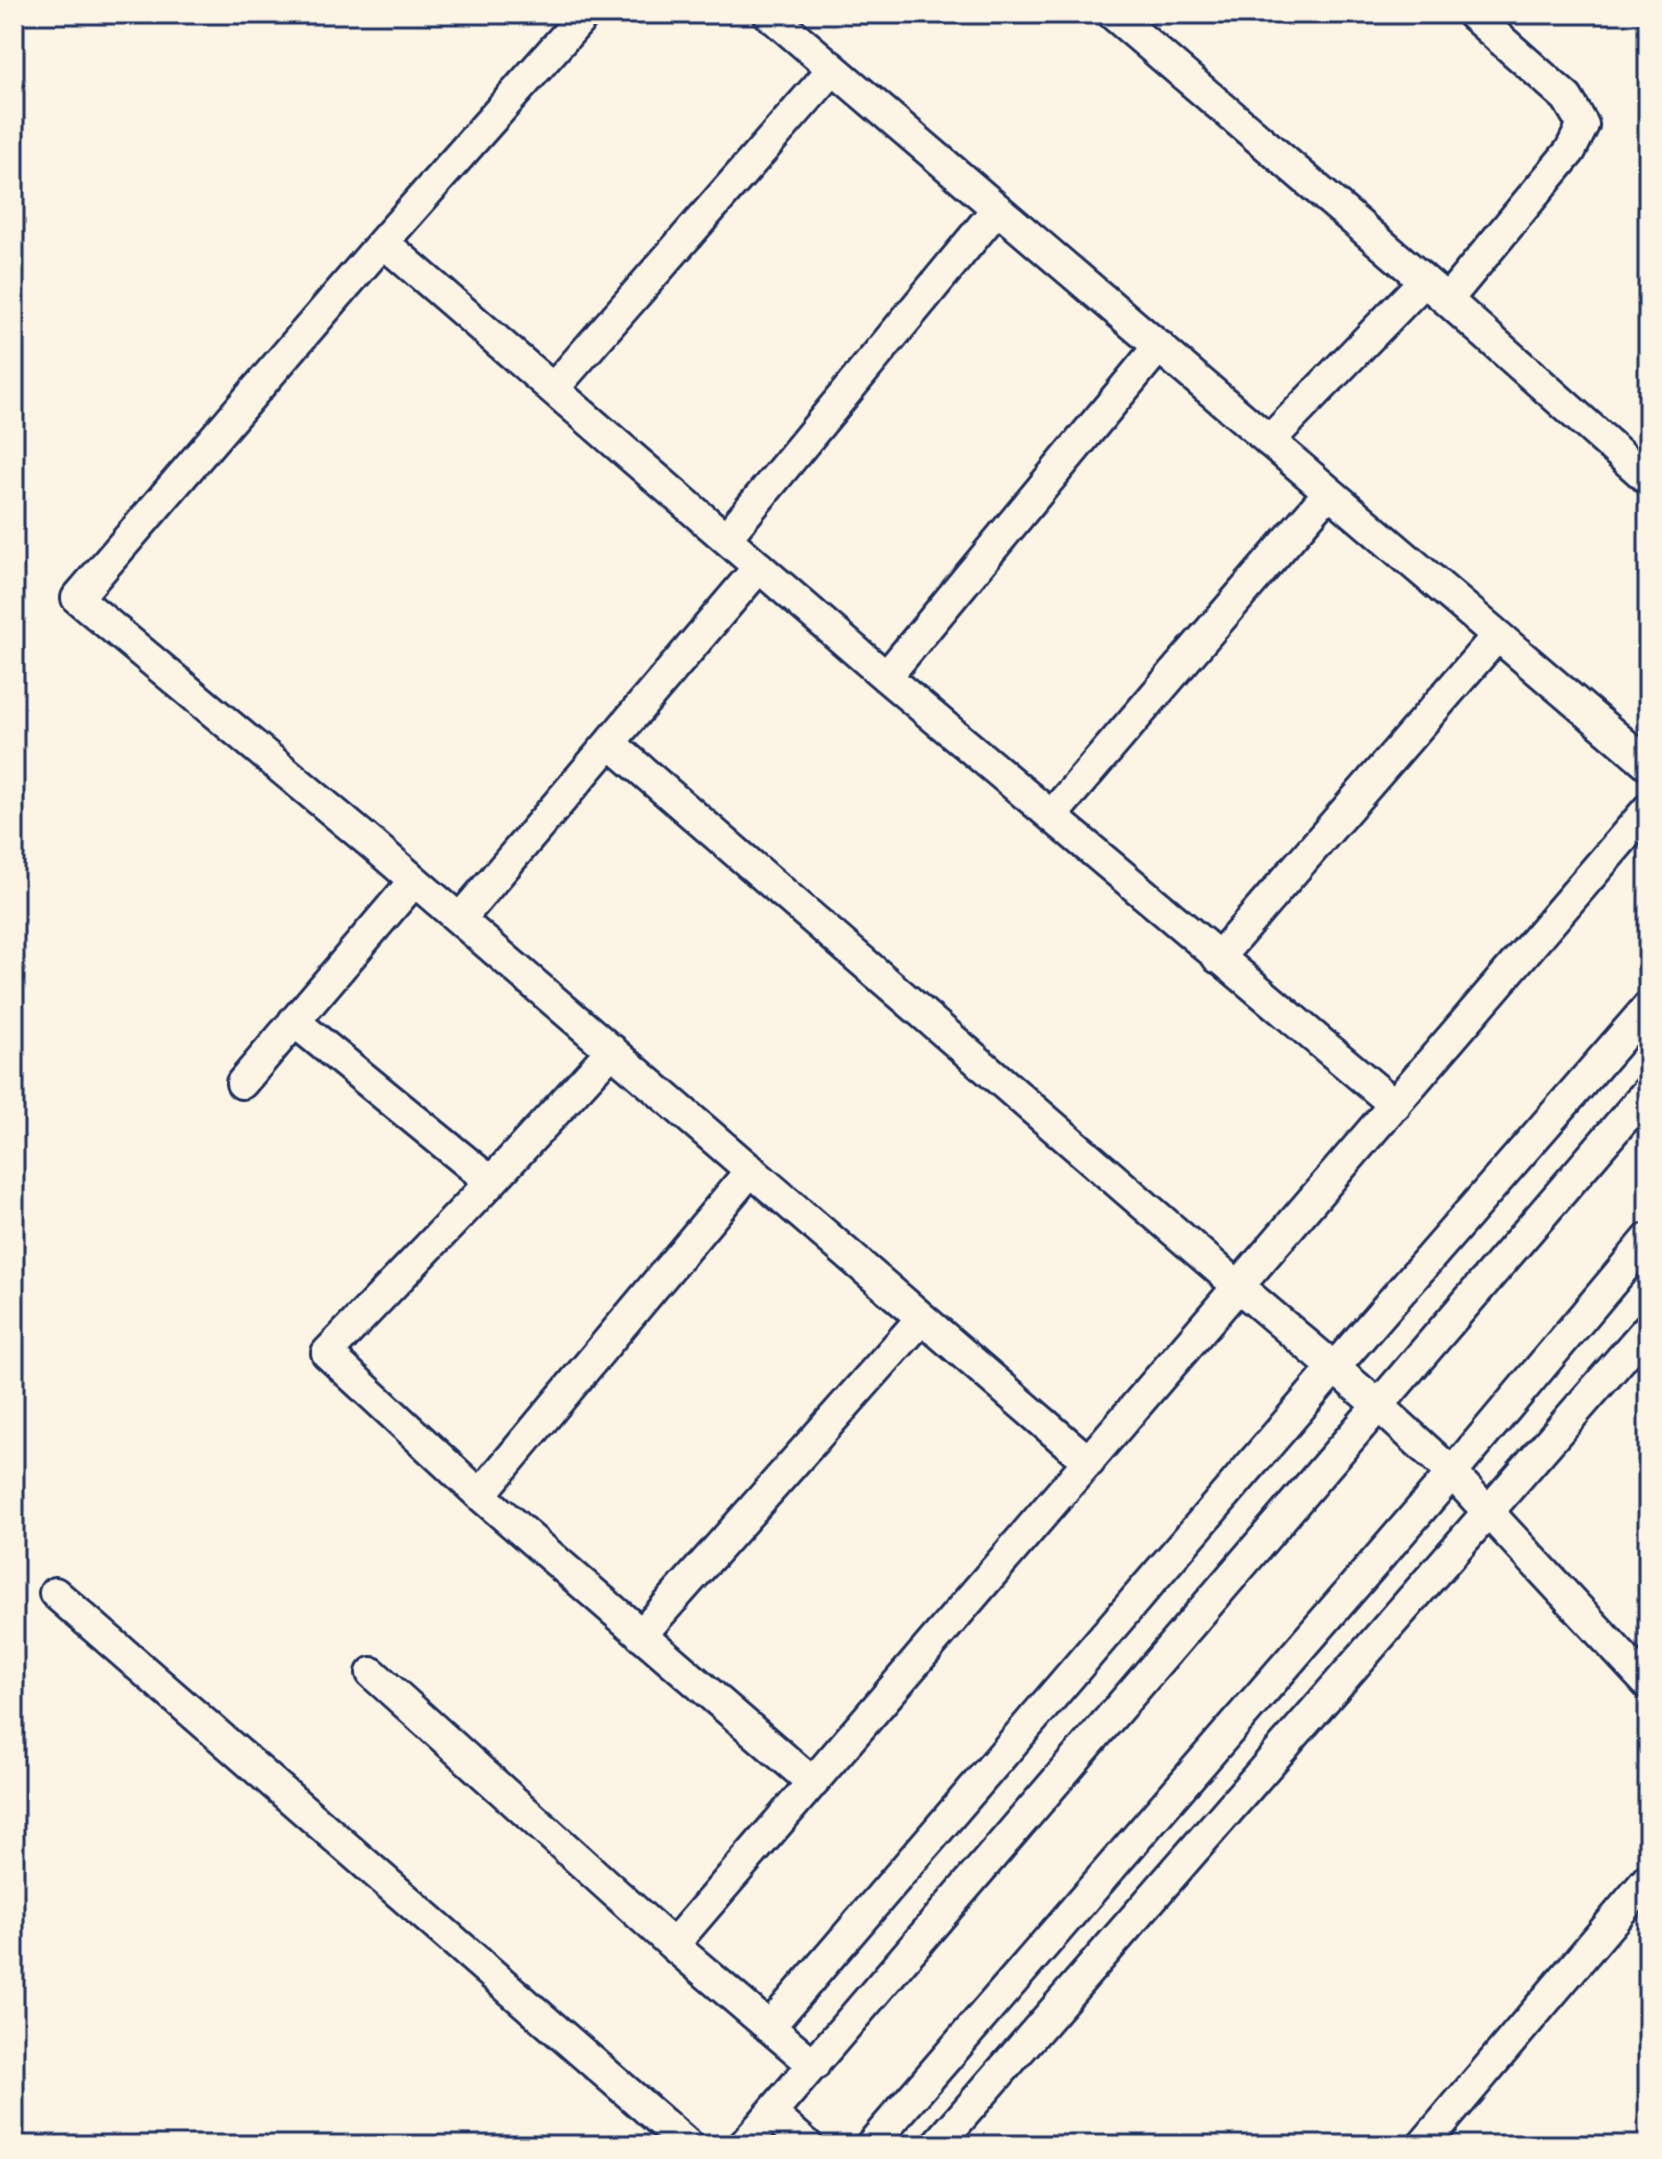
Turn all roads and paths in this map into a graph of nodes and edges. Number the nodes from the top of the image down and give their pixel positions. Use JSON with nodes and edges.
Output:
{"nodes":[{"id":1,"x":585,"y":14,"type":"edge"},
{"id":2,"x":769,"y":14,"type":"edge"},
{"id":3,"x":1113,"y":14,"type":"edge"},
{"id":4,"x":1486,"y":18,"type":"edge"},
{"id":5,"x":833,"y":69,"type":"junction"},
{"id":6,"x":997,"y":209,"type":"junction"},
{"id":7,"x":383,"y":242,"type":"junction"},
{"id":8,"x":1423,"y":282,"type":"junction"},
{"id":9,"x":1447,"y":300,"type":"junction"},
{"id":10,"x":1159,"y":346,"type":"junction"},
{"id":11,"x":553,"y":389,"type":"junction"},
{"id":12,"x":1269,"y":441,"type":"junction"},
{"id":13,"x":1648,"y":479,"type":"edge"},
{"id":14,"x":1329,"y":492,"type":"junction"},
{"id":15,"x":726,"y":538,"type":"junction"},
{"id":16,"x":759,"y":567,"type":"junction"},
{"id":17,"x":1497,"y":636,"type":"junction"},
{"id":18,"x":886,"y":677,"type":"junction"},
{"id":19,"x":610,"y":743,"type":"junction"},
{"id":20,"x":1648,"y":764,"type":"edge"},
{"id":21,"x":1648,"y":809,"type":"edge"},
{"id":22,"x":1052,"y":815,"type":"junction"},
{"id":23,"x":414,"y":881,"type":"junction"},
{"id":24,"x":460,"y":919,"type":"junction"},
{"id":25,"x":1218,"y":958,"type":"junction"},
{"id":26,"x":1648,"y":1007,"type":"edge"},
{"id":27,"x":294,"y":1021,"type":"junction"},
{"id":28,"x":612,"y":1050,"type":"junction"},
{"id":29,"x":242,"y":1083,"type":"dead end"},
{"id":30,"x":1648,"y":1091,"type":"edge"},
{"id":31,"x":1395,"y":1105,"type":"junction"},
{"id":32,"x":751,"y":1170,"type":"junction"},
{"id":33,"x":491,"y":1182,"type":"junction"},
{"id":34,"x":1648,"y":1239,"type":"edge"},
{"id":35,"x":1239,"y":1287,"type":"junction"},
{"id":36,"x":922,"y":1318,"type":"junction"},
{"id":37,"x":1648,"y":1328,"type":"edge"},
{"id":38,"x":1334,"y":1368,"type":"junction"},
{"id":39,"x":1379,"y":1406,"type":"junction"},
{"id":40,"x":1089,"y":1462,"type":"junction"},
{"id":41,"x":1452,"y":1473,"type":"junction"},
{"id":42,"x":480,"y":1495,"type":"junction"},
{"id":43,"x":1487,"y":1511,"type":"junction"},
{"id":44,"x":55,"y":1593,"type":"dead end"},
{"id":45,"x":641,"y":1635,"type":"junction"},
{"id":46,"x":372,"y":1673,"type":"dead end"},
{"id":47,"x":1648,"y":1684,"type":"edge"},
{"id":48,"x":813,"y":1783,"type":"junction"},
{"id":49,"x":1648,"y":1879,"type":"edge"},
{"id":50,"x":673,"y":1945,"type":"junction"},
{"id":51,"x":769,"y":2027,"type":"junction"},
{"id":52,"x":814,"y":2065,"type":"junction"},
{"id":53,"x":772,"y":2114,"type":"junction"},
{"id":54,"x":688,"y":2145,"type":"edge"},
{"id":55,"x":744,"y":2145,"type":"edge"},
{"id":56,"x":807,"y":2145,"type":"edge"},
{"id":57,"x":871,"y":2145,"type":"edge"},
{"id":58,"x":937,"y":2145,"type":"edge"},
{"id":59,"x":1423,"y":2145,"type":"edge"}],
"edges":[{"from":1,"to":7,"type":"street"},
{"from":2,"to":5,"type":"street"},
{"from":3,"to":8,"type":"street"},
{"from":4,"to":9,"type":"street"},
{"from":5,"to":6,"type":"street"},
{"from":5,"to":11,"type":"street"},
{"from":6,"to":10,"type":"street"},
{"from":6,"to":15,"type":"street"},
{"from":7,"to":11,"type":"street"},
{"from":7,"to":23,"type":"street"},
{"from":8,"to":9,"type":"street"},
{"from":8,"to":12,"type":"street"},
{"from":9,"to":13,"type":"street"},
{"from":10,"to":12,"type":"street"},
{"from":10,"to":18,"type":"street"},
{"from":11,"to":15,"type":"street"},
{"from":12,"to":14,"type":"street"},
{"from":14,"to":17,"type":"street"},
{"from":14,"to":22,"type":"street"},
{"from":15,"to":16,"type":"street"},
{"from":16,"to":18,"type":"street"},
{"from":16,"to":19,"type":"street"},
{"from":17,"to":20,"type":"street"},
{"from":17,"to":25,"type":"street"},
{"from":18,"to":22,"type":"street"},
{"from":19,"to":24,"type":"street"},
{"from":19,"to":35,"type":"street"},
{"from":21,"to":31,"type":"street"},
{"from":22,"to":25,"type":"street"},
{"from":23,"to":24,"type":"street"},
{"from":23,"to":27,"type":"street"},
{"from":24,"to":28,"type":"street"},
{"from":25,"to":31,"type":"street"},
{"from":26,"to":38,"type":"street"},
{"from":27,"to":29,"type":"street"},
{"from":27,"to":33,"type":"street"},
{"from":28,"to":32,"type":"street"},
{"from":28,"to":33,"type":"street"},
{"from":30,"to":39,"type":"street"},
{"from":31,"to":35,"type":"street"},
{"from":32,"to":36,"type":"street"},
{"from":32,"to":42,"type":"street"},
{"from":33,"to":42,"type":"street"},
{"from":34,"to":41,"type":"street"},
{"from":35,"to":38,"type":"street"},
{"from":35,"to":40,"type":"street"},
{"from":36,"to":40,"type":"street"},
{"from":36,"to":45,"type":"street"},
{"from":37,"to":43,"type":"street"},
{"from":38,"to":39,"type":"street"},
{"from":38,"to":51,"type":"street"},
{"from":39,"to":41,"type":"street"},
{"from":39,"to":52,"type":"street"},
{"from":40,"to":48,"type":"street"},
{"from":41,"to":43,"type":"street"},
{"from":41,"to":57,"type":"street"},
{"from":42,"to":45,"type":"street"},
{"from":43,"to":47,"type":"street"},
{"from":43,"to":58,"type":"street"},
{"from":44,"to":54,"type":"street"},
{"from":45,"to":48,"type":"street"},
{"from":46,"to":50,"type":"street"},
{"from":48,"to":50,"type":"street"},
{"from":49,"to":59,"type":"street"},
{"from":50,"to":51,"type":"street"},
{"from":51,"to":52,"type":"street"},
{"from":52,"to":53,"type":"street"},
{"from":53,"to":55,"type":"street"},
{"from":53,"to":56,"type":"street"}]}
